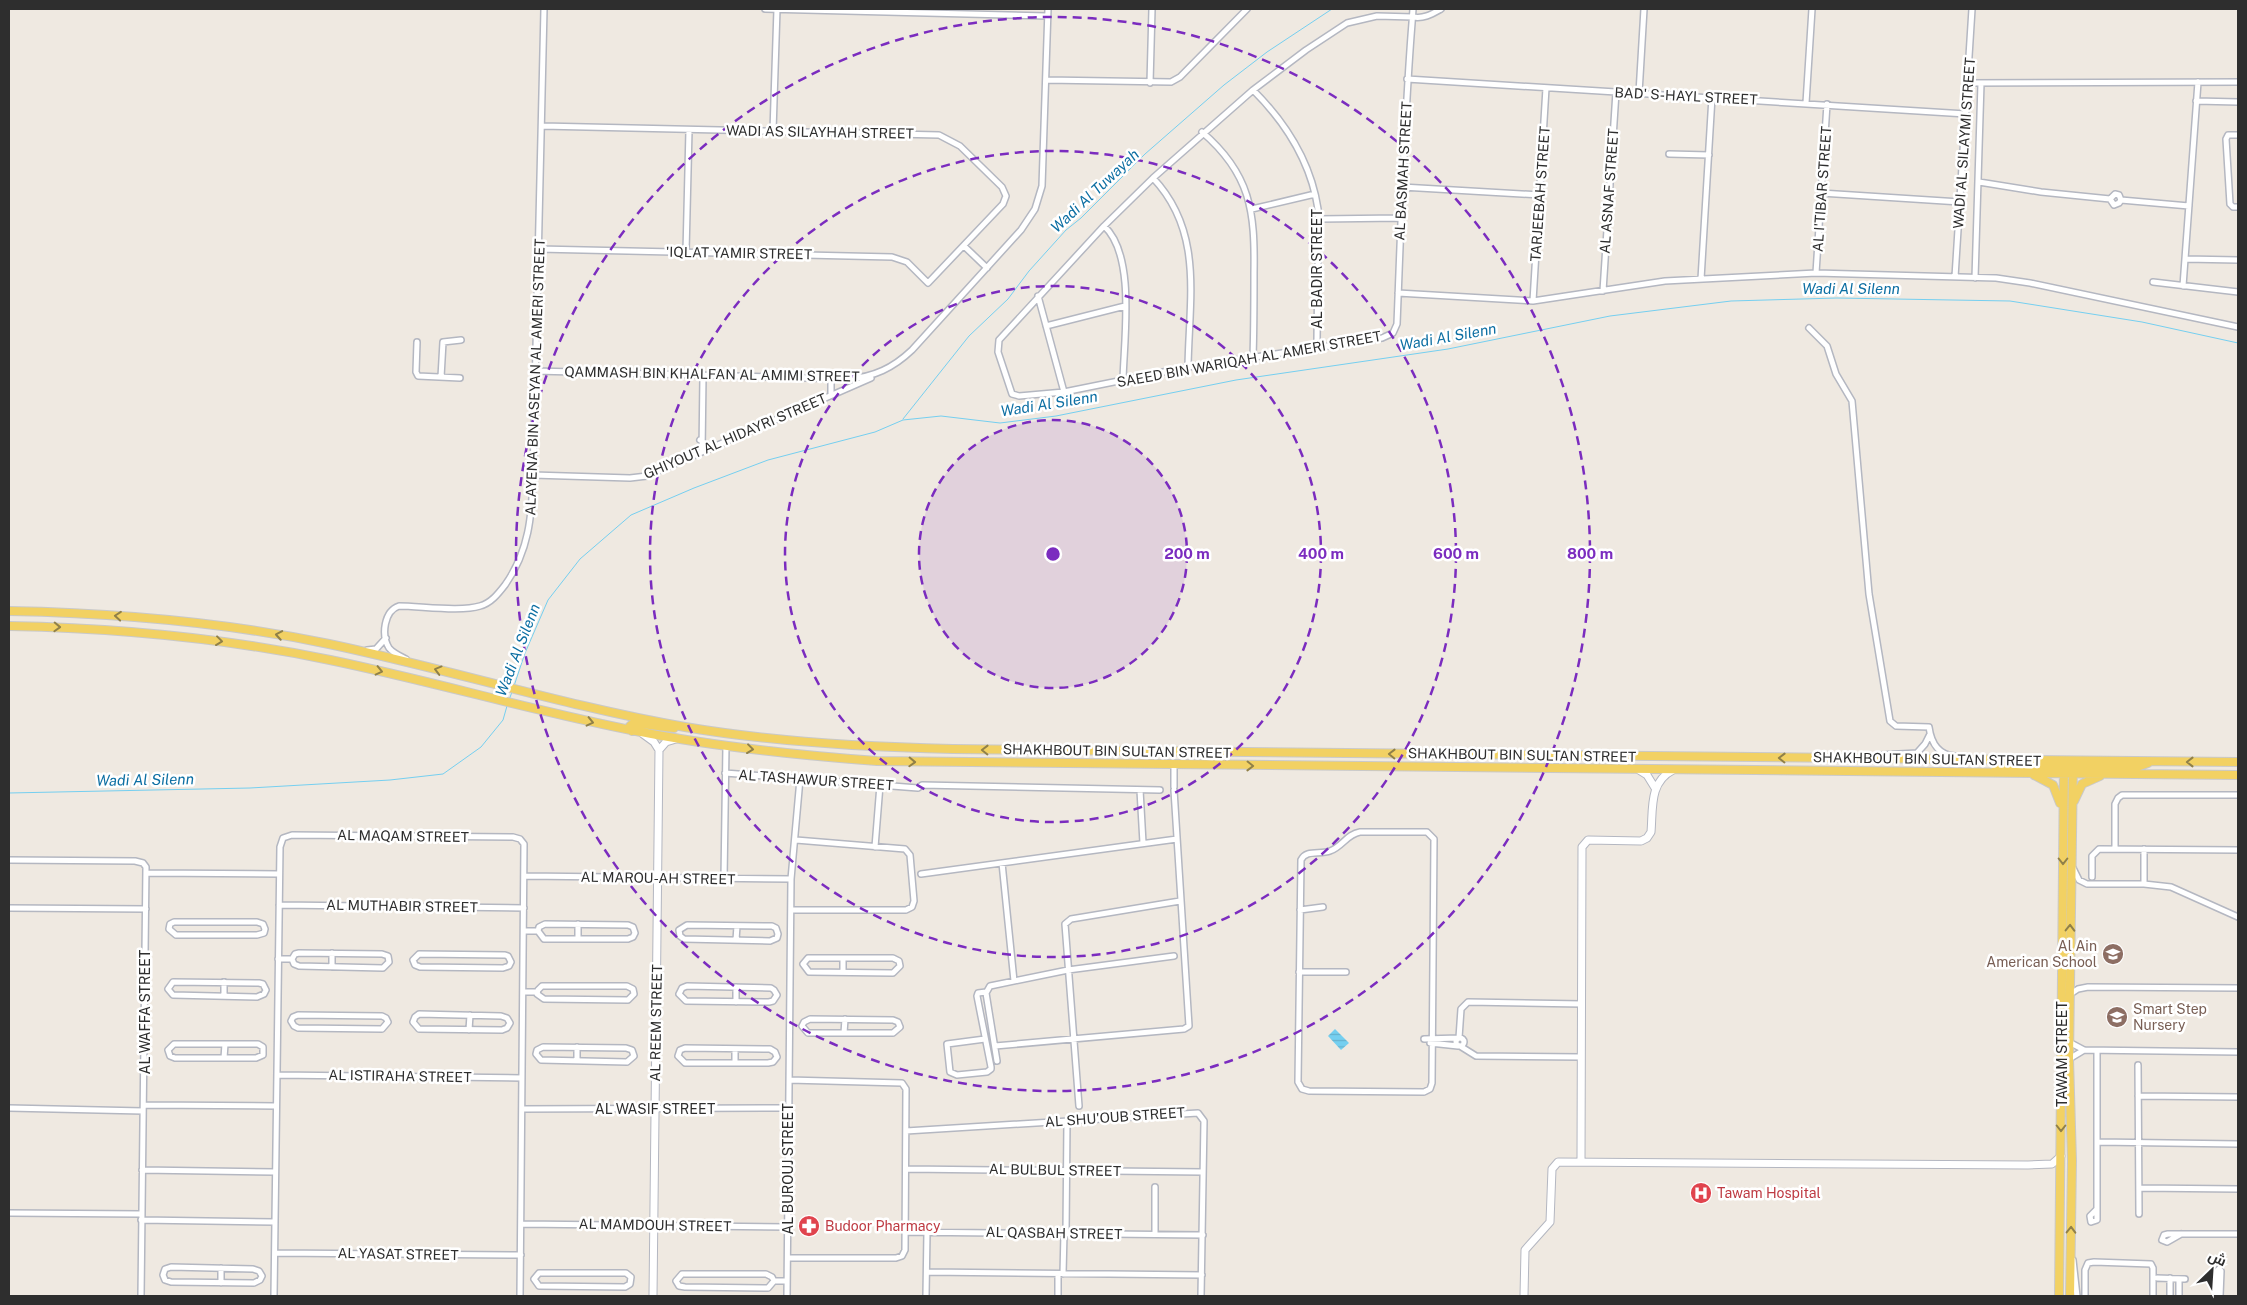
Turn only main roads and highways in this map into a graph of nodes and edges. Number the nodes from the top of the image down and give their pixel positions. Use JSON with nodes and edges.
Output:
{"nodes":[{"id":1,"x":9,"y":611,"type":"edge"},
{"id":2,"x":9,"y":626,"type":"edge"},
{"id":3,"x":686,"y":727,"type":"junction"},
{"id":4,"x":634,"y":731,"type":"junction"},
{"id":5,"x":2238,"y":762,"type":"edge"},
{"id":6,"x":2068,"y":767,"type":"junction"},
{"id":7,"x":1986,"y":772,"type":"junction"},
{"id":8,"x":2029,"y":773,"type":"junction"},
{"id":9,"x":2112,"y":774,"type":"junction"},
{"id":10,"x":2238,"y":775,"type":"edge"},
{"id":11,"x":2064,"y":791,"type":"junction"},
{"id":12,"x":2063,"y":812,"type":"junction"},
{"id":13,"x":2071,"y":817,"type":"junction"},
{"id":14,"x":2059,"y":1296,"type":"edge"},
{"id":15,"x":2070,"y":1296,"type":"edge"}],
"edges":[{"from":3,"to":1,"type":"main road","name":"SHAKHBOUT BIN SULTAN STREET","one_way":true},
{"from":2,"to":4,"type":"main road","name":"SHAKHBOUT BIN SULTAN STREET","one_way":true},
{"from":3,"to":4,"type":"main road"},
{"from":6,"to":3,"type":"main road","name":"SHAKHBOUT BIN SULTAN STREET","one_way":true},
{"from":4,"to":7,"type":"main road","name":"SHAKHBOUT BIN SULTAN STREET","one_way":true},
{"from":5,"to":6,"type":"main road","name":"SHAKHBOUT BIN SULTAN STREET","one_way":true},
{"from":6,"to":7,"type":"main road"},
{"from":6,"to":8,"type":"main road","name":"SHAKHBOUT BIN SULTAN STREET"},
{"from":6,"to":9,"type":"main road","name":"SHAKHBOUT BIN SULTAN STREET"},
{"from":6,"to":11,"type":"main road","name":"TAWAM STREET"},
{"from":6,"to":13,"type":"main road"},
{"from":7,"to":8,"type":"main road","name":"SHAKHBOUT BIN SULTAN STREET"},
{"from":8,"to":12,"type":"main road"},
{"from":9,"to":10,"type":"main road","name":"SHAKHBOUT BIN SULTAN STREET"},
{"from":9,"to":13,"type":"main road"},
{"from":11,"to":12,"type":"main road","name":"TAWAM STREET"},
{"from":11,"to":13,"type":"main road"},
{"from":12,"to":14,"type":"main road","name":"TAWAM STREET","one_way":true},
{"from":15,"to":13,"type":"main road","name":"TAWAM STREET","one_way":true}]}
